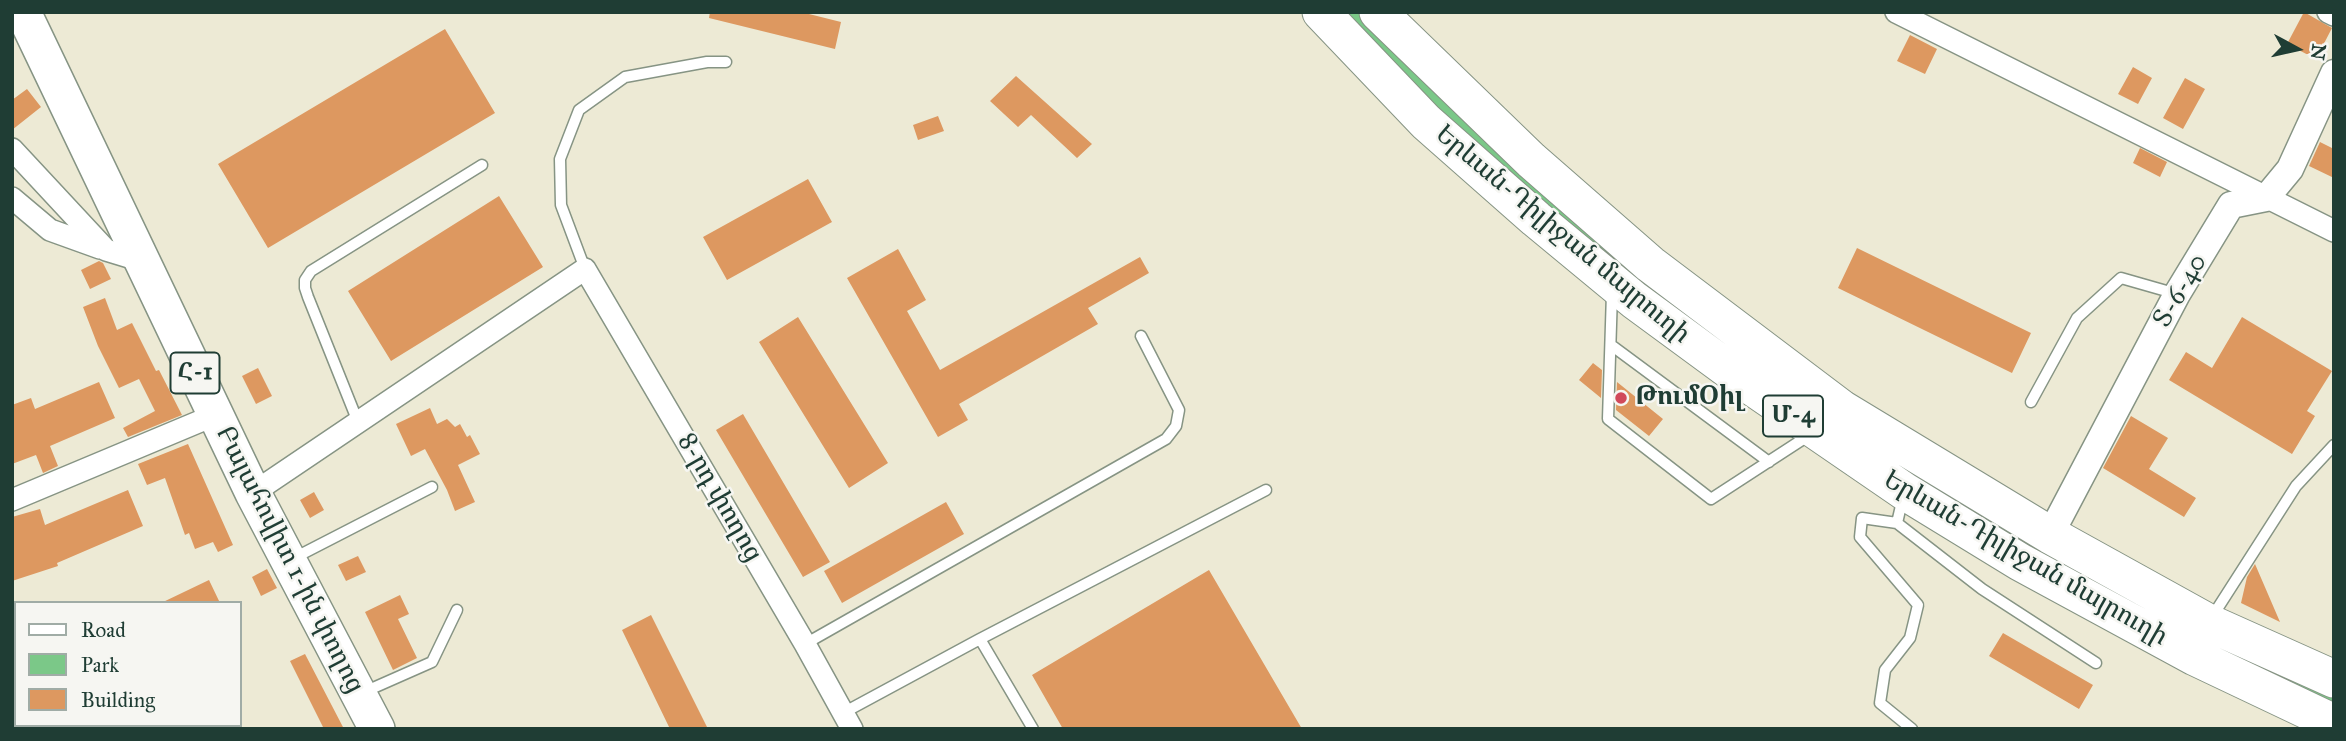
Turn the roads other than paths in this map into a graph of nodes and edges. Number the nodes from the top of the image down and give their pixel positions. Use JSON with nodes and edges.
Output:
{"nodes":[{"id":1,"x":23,"y":12,"type":"edge"},
{"id":2,"x":1321,"y":12,"type":"edge"},
{"id":3,"x":1377,"y":12,"type":"edge"},
{"id":4,"x":1896,"y":12,"type":"edge"},
{"id":5,"x":2328,"y":12,"type":"edge"},
{"id":6,"x":2334,"y":15,"type":"edge"},
{"id":7,"x":726,"y":61,"type":"dead end"},
{"id":8,"x":2334,"y":73,"type":"edge"},
{"id":9,"x":12,"y":149,"type":"edge"},
{"id":10,"x":482,"y":165,"type":"dead end"},
{"id":11,"x":12,"y":198,"type":"edge"},
{"id":12,"x":2266,"y":198,"type":"junction"},
{"id":13,"x":2334,"y":231,"type":"edge"},
{"id":14,"x":106,"y":250,"type":"junction"},
{"id":15,"x":142,"y":261,"type":"junction"},
{"id":16,"x":584,"y":269,"type":"junction"},
{"id":17,"x":1613,"y":283,"type":"junction"},
{"id":18,"x":2177,"y":294,"type":"junction"},
{"id":19,"x":1141,"y":336,"type":"dead end"},
{"id":20,"x":1611,"y":345,"type":"junction"},
{"id":21,"x":2031,"y":402,"type":"dead end"},
{"id":22,"x":215,"y":415,"type":"junction"},
{"id":23,"x":358,"y":422,"type":"junction"},
{"id":24,"x":1816,"y":431,"type":"junction"},
{"id":25,"x":2334,"y":445,"type":"edge"},
{"id":26,"x":1769,"y":461,"type":"junction"},
{"id":27,"x":432,"y":486,"type":"dead end"},
{"id":28,"x":1266,"y":490,"type":"dead end"},
{"id":29,"x":253,"y":493,"type":"junction"},
{"id":30,"x":12,"y":500,"type":"edge"},
{"id":31,"x":1900,"y":507,"type":"junction"},
{"id":32,"x":2050,"y":535,"type":"junction"},
{"id":33,"x":288,"y":560,"type":"junction"},
{"id":34,"x":457,"y":610,"type":"dead end"},
{"id":35,"x":2209,"y":623,"type":"junction"},
{"id":36,"x":980,"y":639,"type":"junction"},
{"id":37,"x":805,"y":644,"type":"junction"},
{"id":38,"x":2096,"y":663,"type":"dead end"},
{"id":39,"x":2334,"y":679,"type":"edge"},
{"id":40,"x":358,"y":694,"type":"junction"},
{"id":41,"x":847,"y":721,"type":"edge"},
{"id":42,"x":2334,"y":723,"type":"edge"},
{"id":43,"x":377,"y":729,"type":"edge"},
{"id":44,"x":1033,"y":729,"type":"edge"},
{"id":45,"x":1912,"y":729,"type":"edge"}],
"edges":[{"from":1,"to":15,"type":"main road","name":"Բալահովիտ 1-ին փողոց","number":"Հ-1"},
{"from":2,"to":17,"type":"highway","name":"Երևան-Դիլիջան մայրուղի","number":"Մ-4"},
{"from":3,"to":32,"type":"highway","name":"Երևան-Դիլիջան մայրուղի","number":"Մ-4"},
{"from":4,"to":12,"type":"street"},
{"from":5,"to":6,"type":"street"},
{"from":7,"to":16,"type":"lane"},
{"from":8,"to":12,"type":"street"},
{"from":9,"to":14,"type":"street"},
{"from":10,"to":23,"type":"lane"},
{"from":11,"to":14,"type":"street"},
{"from":12,"to":13,"type":"street"},
{"from":12,"to":18,"type":"street","name":"Տ-6-40","number":"Տ-6-40"},
{"from":14,"to":15,"type":"street"},
{"from":15,"to":22,"type":"main road","name":"Բալահովիտ 1-ին փողոց","number":"Հ-1"},
{"from":16,"to":23,"type":"street"},
{"from":16,"to":37,"type":"street","name":"8-րդ փողոց"},
{"from":17,"to":20,"type":"lane"},
{"from":17,"to":24,"type":"highway","name":"Երևան-Դիլիջան մայրուղի","number":"Մ-4"},
{"from":18,"to":21,"type":"lane"},
{"from":18,"to":32,"type":"street","name":"Տ-6-40","number":"Տ-6-40"},
{"from":19,"to":37,"type":"lane"},
{"from":20,"to":26,"type":"lane"},
{"from":20,"to":26,"type":"lane"},
{"from":22,"to":29,"type":"main road","name":"Բալահովիտ 1-ին փողոց","number":"Հ-1"},
{"from":22,"to":30,"type":"street"},
{"from":23,"to":29,"type":"street"},
{"from":24,"to":26,"type":"lane"},
{"from":24,"to":31,"type":"highway","name":"Երևան-Դիլիջան մայրուղի","number":"Մ-4"},
{"from":25,"to":35,"type":"lane"},
{"from":27,"to":33,"type":"lane"},
{"from":28,"to":36,"type":"lane"},
{"from":29,"to":33,"type":"main road","name":"Բալահովիտ 1-ին փողոց","number":"Հ-1"},
{"from":31,"to":38,"type":"lane"},
{"from":31,"to":42,"type":"highway","name":"Երևան-Դիլիջան մայրուղի","number":"Մ-4"},
{"from":31,"to":45,"type":"lane"},
{"from":32,"to":35,"type":"highway","name":"Երևան-Դիլիջան մայրուղի","number":"Մ-4"},
{"from":33,"to":40,"type":"main road","name":"Բալահովիտ 1-ին փողոց","number":"Հ-1"},
{"from":34,"to":40,"type":"lane"},
{"from":35,"to":39,"type":"highway","name":"Երևան-Դիլիջան մայրուղի","number":"Մ-4"},
{"from":36,"to":41,"type":"lane"},
{"from":36,"to":44,"type":"lane"},
{"from":37,"to":41,"type":"street","name":"8-րդ փողոց"},
{"from":40,"to":43,"type":"main road","name":"Բալահովիտ 1-ին փողոց","number":"Հ-1"}]}
